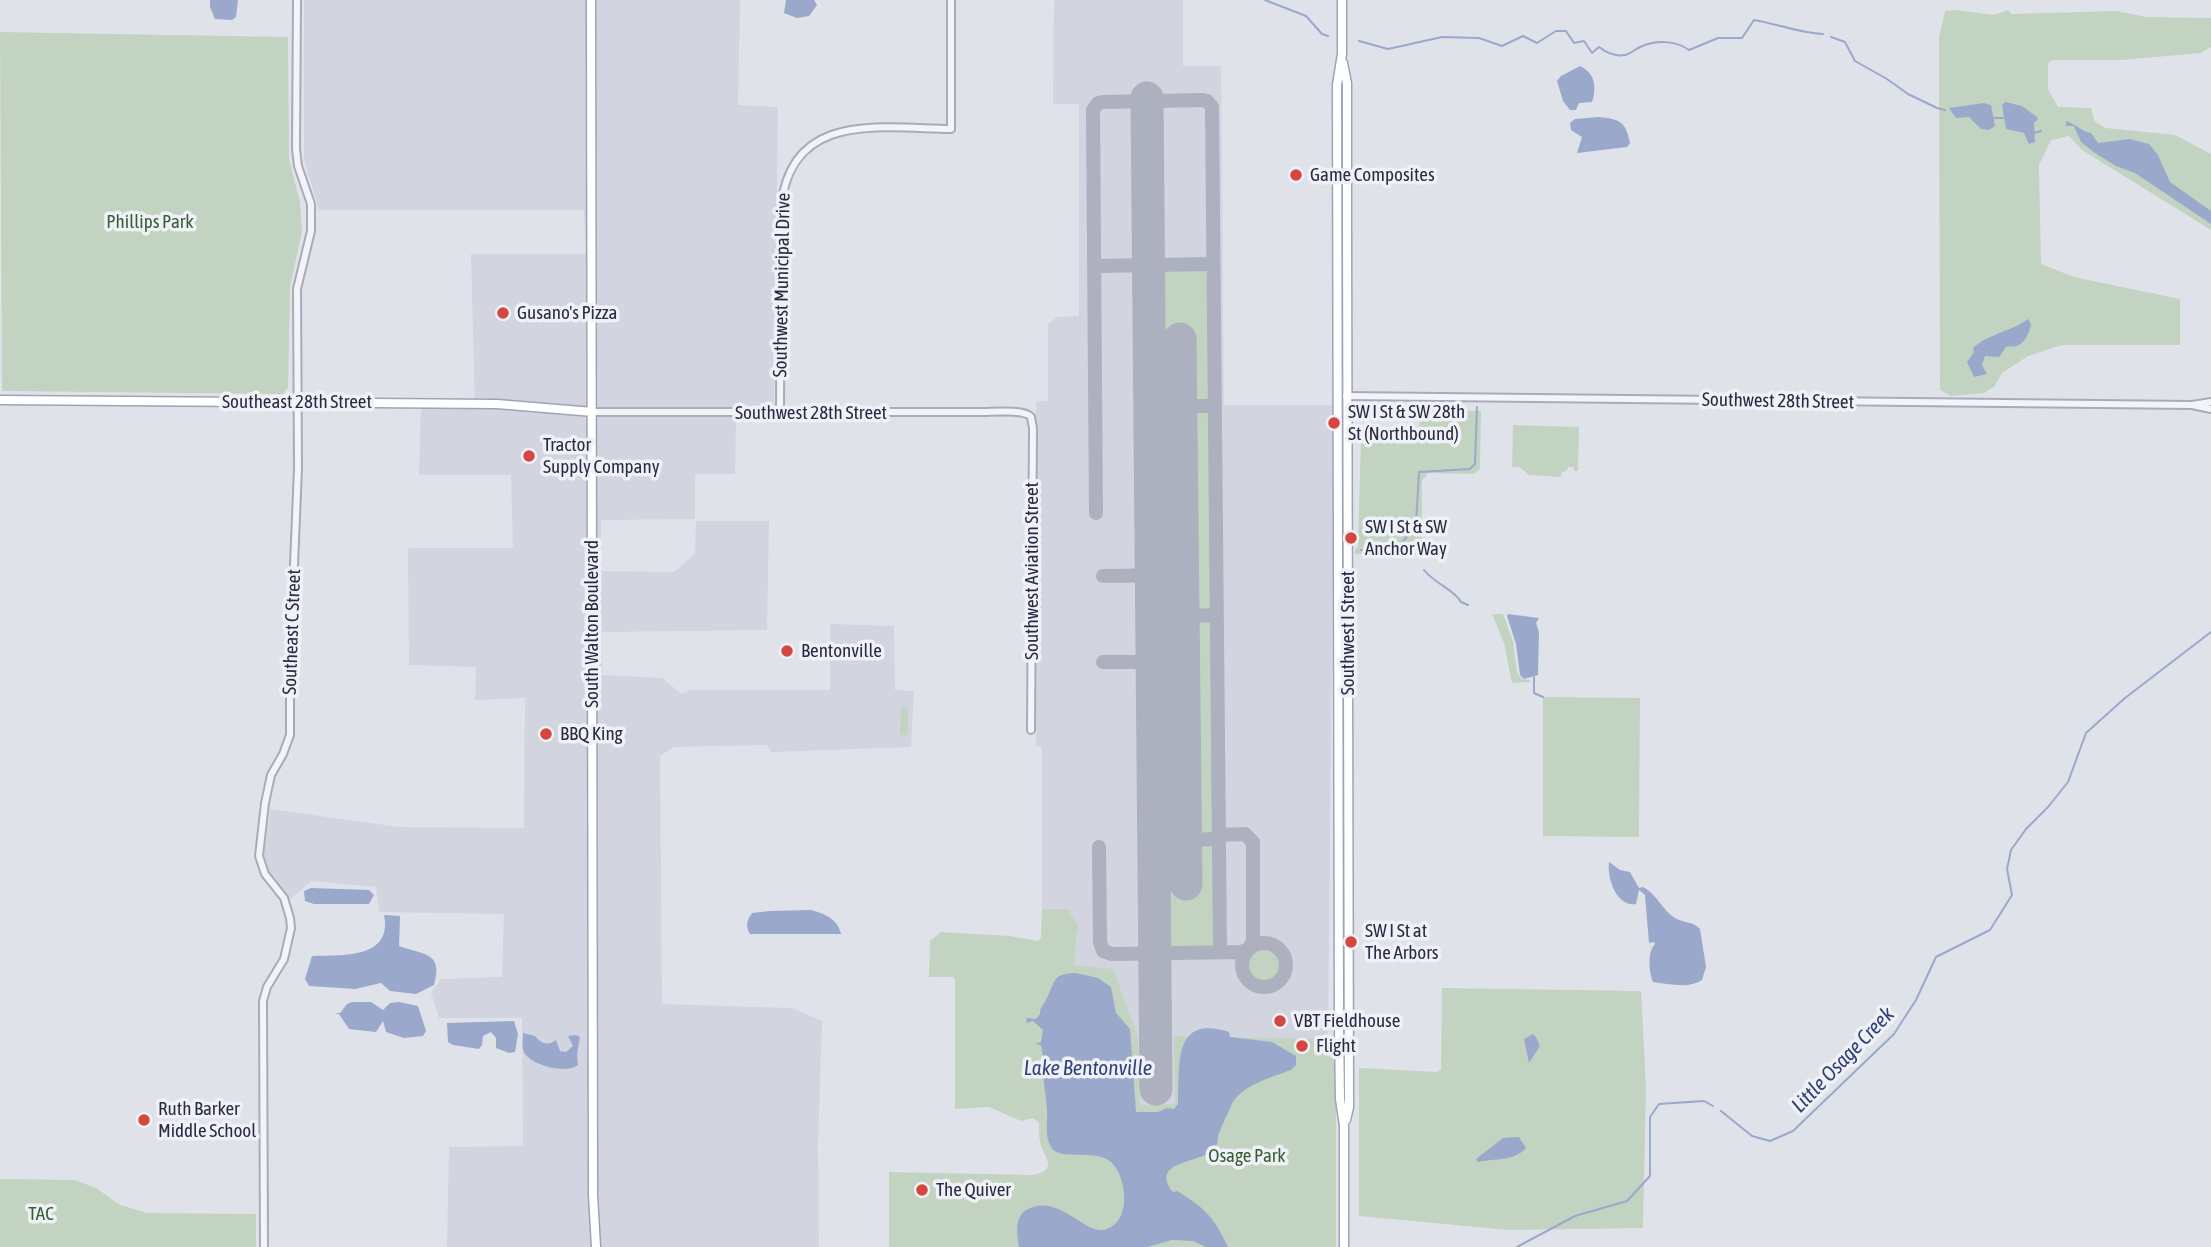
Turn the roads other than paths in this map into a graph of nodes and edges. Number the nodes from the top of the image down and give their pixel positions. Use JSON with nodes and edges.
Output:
{"nodes":[{"id":1,"x":297,"y":0,"type":"edge"},
{"id":2,"x":591,"y":0,"type":"edge"},
{"id":3,"x":951,"y":0,"type":"edge"},
{"id":4,"x":1342,"y":0,"type":"edge"},
{"id":5,"x":1343,"y":396,"type":"junction"},
{"id":6,"x":0,"y":400,"type":"edge"},
{"id":7,"x":296,"y":401,"type":"junction"},
{"id":8,"x":2211,"y":402,"type":"edge"},
{"id":9,"x":2192,"y":405,"type":"junction"},
{"id":10,"x":2211,"y":409,"type":"edge"},
{"id":11,"x":593,"y":412,"type":"junction"},
{"id":12,"x":780,"y":413,"type":"junction"},
{"id":13,"x":1028,"y":414,"type":"joint"},
{"id":14,"x":1031,"y":730,"type":"dead end"},
{"id":15,"x":264,"y":1247,"type":"edge"},
{"id":16,"x":596,"y":1247,"type":"edge"},
{"id":17,"x":1344,"y":1247,"type":"edge"}],
"edges":[{"from":1,"to":7,"type":"street","name":"Southeast C Street"},
{"from":2,"to":11,"type":"main road","name":"South Walton Boulevard"},
{"from":3,"to":12,"type":"street","name":"Southwest Municipal Drive"},
{"from":4,"to":5,"type":"main road","name":"Southwest I Street"},
{"from":5,"to":9,"type":"street","name":"Southwest 28th Street"},
{"from":5,"to":17,"type":"main road","name":"Southwest I Street"},
{"from":6,"to":7,"type":"main road","name":"Southeast 28th Street"},
{"from":7,"to":11,"type":"main road","name":"Southeast 28th Street"},
{"from":7,"to":15,"type":"street","name":"Southeast C Street"},
{"from":8,"to":9,"type":"street","name":"Southwest 28th Street"},
{"from":9,"to":10,"type":"street","name":"Southwest 28th Street"},
{"from":11,"to":12,"type":"street","name":"Southwest 28th Street"},
{"from":11,"to":16,"type":"main road","name":"South Walton Boulevard"},
{"from":12,"to":13,"type":"street","name":"Southwest 28th Street"},
{"from":13,"to":14,"type":"street","name":"Southwest Aviation Street"}]}
